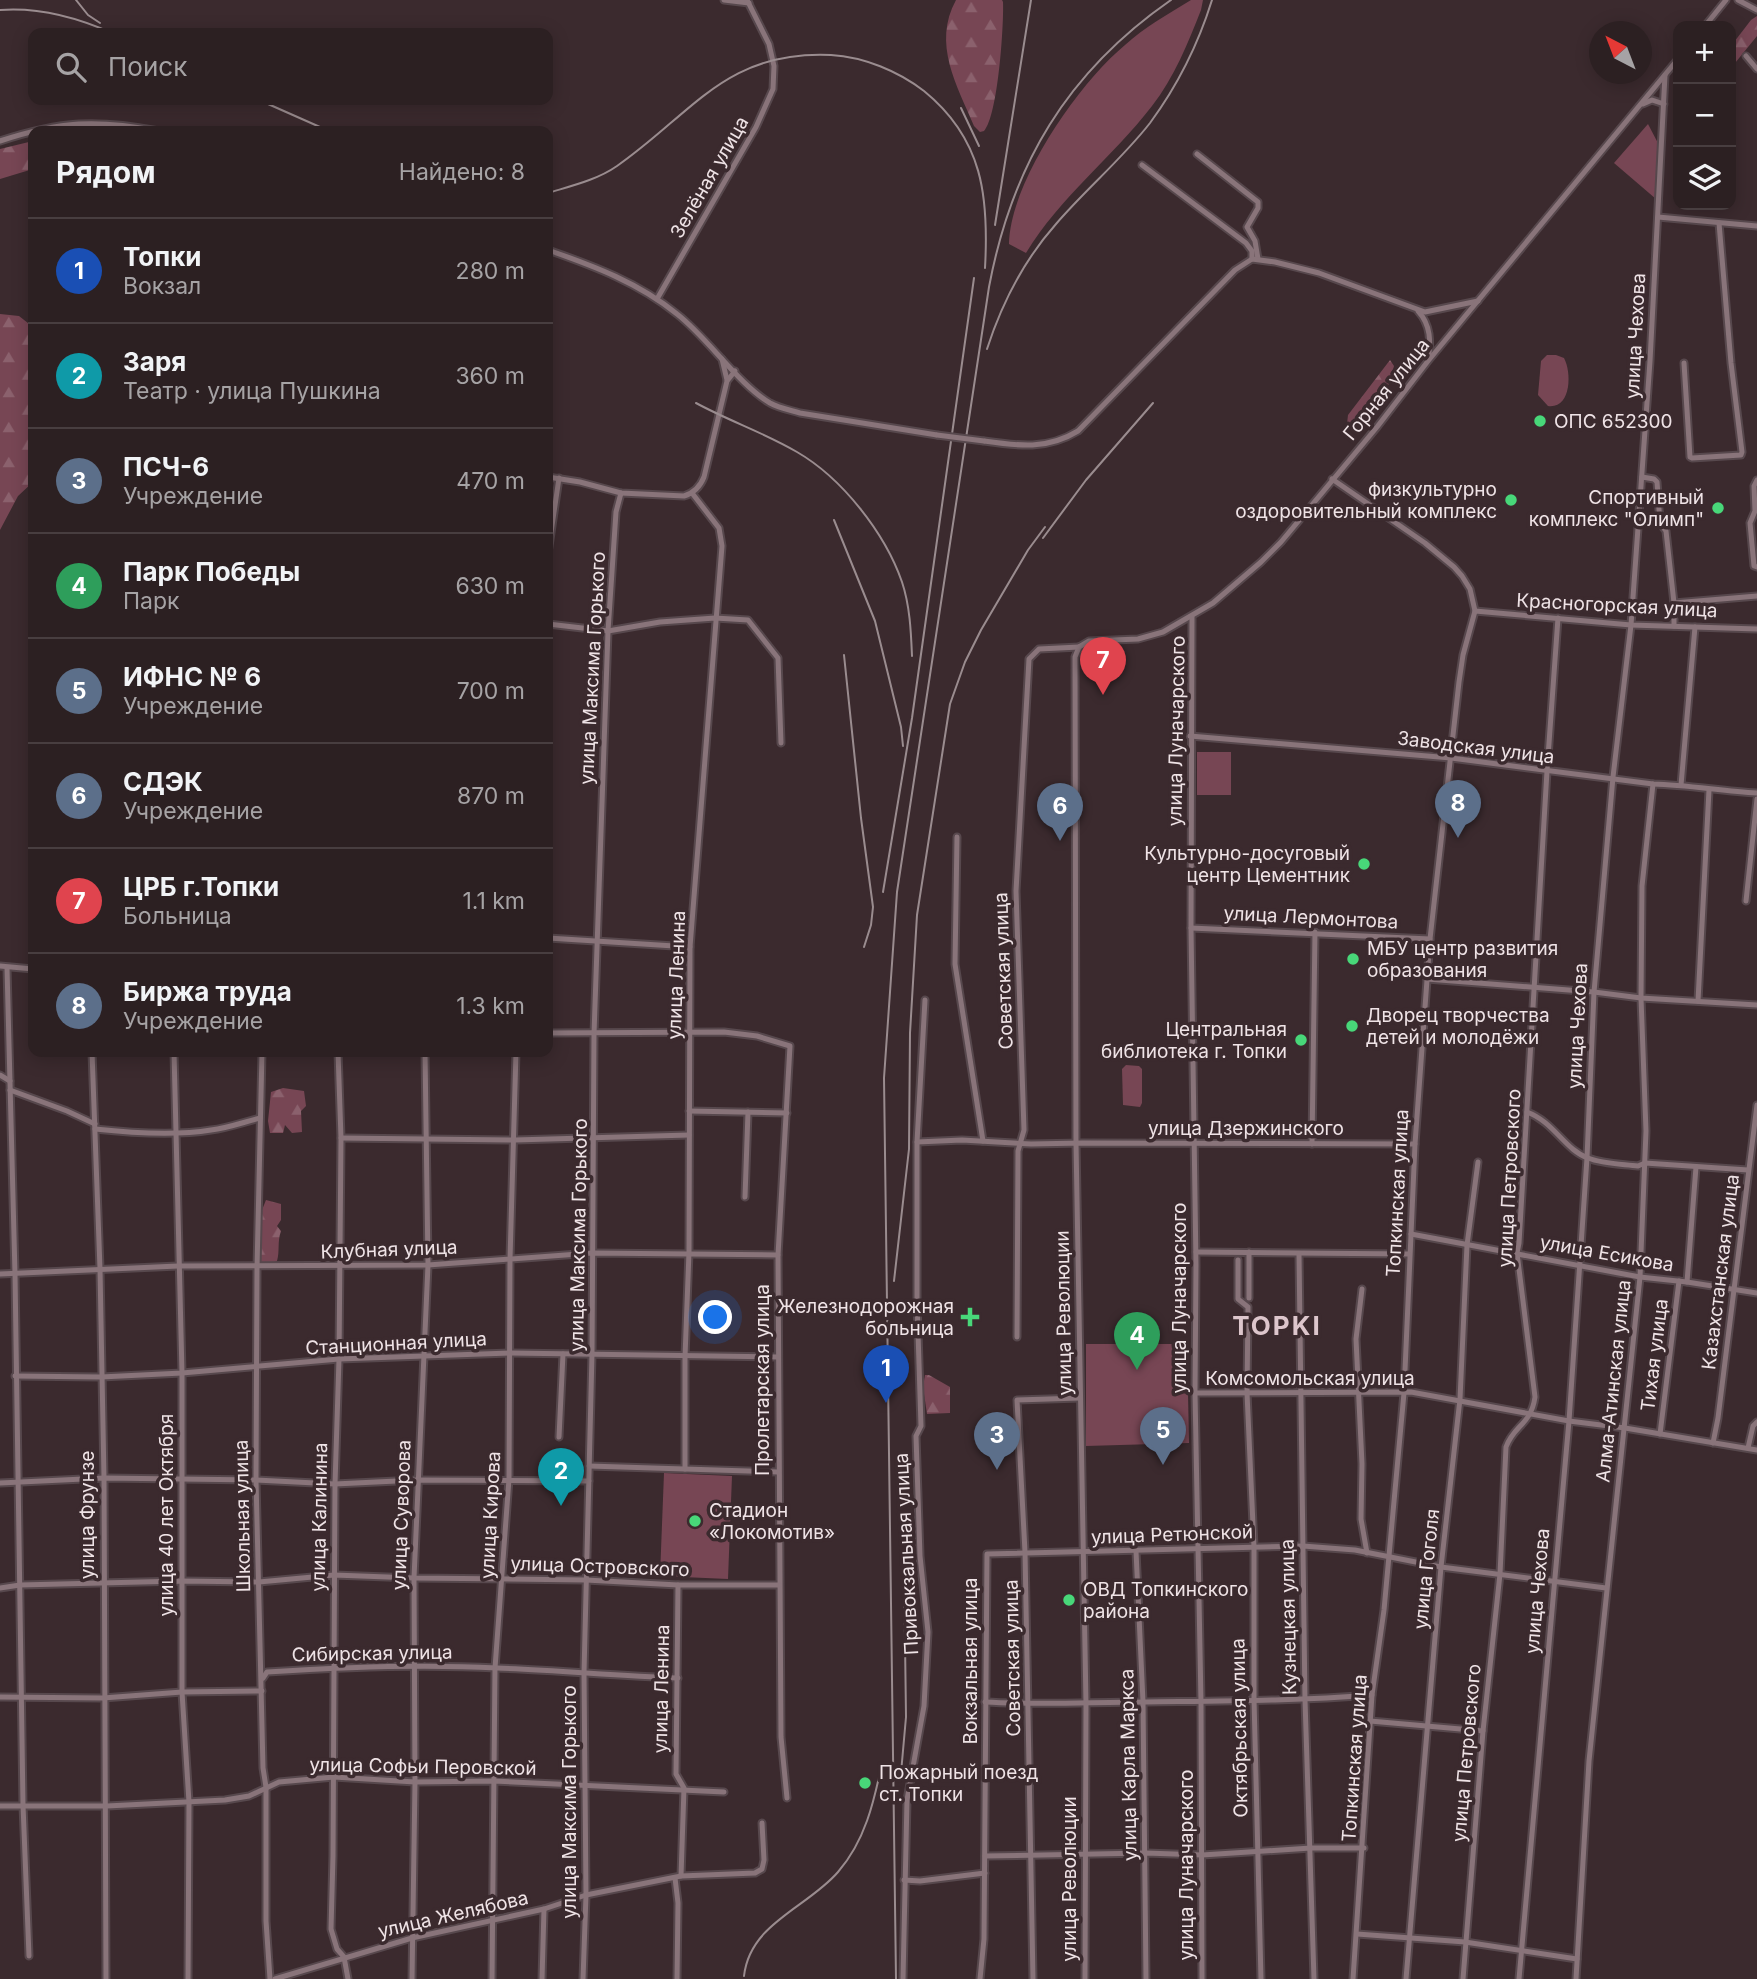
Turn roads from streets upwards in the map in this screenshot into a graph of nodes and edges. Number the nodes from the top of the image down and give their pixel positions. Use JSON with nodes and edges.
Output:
{"nodes":[{"id":1,"x":724,"y":0,"type":"edge"},
{"id":2,"x":1726,"y":0,"type":"edge"},
{"id":3,"x":1738,"y":0,"type":"edge"},
{"id":4,"x":748,"y":2,"type":"edge"},
{"id":5,"x":1757,"y":10,"type":"edge"},
{"id":6,"x":1709,"y":21,"type":"edge"},
{"id":7,"x":1746,"y":56,"type":"dead end"},
{"id":8,"x":1673,"y":65,"type":"edge"},
{"id":9,"x":1757,"y":69,"type":"edge"},
{"id":10,"x":1665,"y":75,"type":"junction"},
{"id":11,"x":1654,"y":89,"type":"junction"},
{"id":12,"x":1664,"y":104,"type":"junction"},
{"id":13,"x":1640,"y":105,"type":"junction"},
{"id":14,"x":59,"y":126,"type":"edge"},
{"id":15,"x":126,"y":126,"type":"edge"},
{"id":16,"x":28,"y":132,"type":"edge"},
{"id":17,"x":0,"y":141,"type":"edge"},
{"id":18,"x":1197,"y":154,"type":"dead end"},
{"id":19,"x":1142,"y":165,"type":"dead end"},
{"id":20,"x":1658,"y":217,"type":"junction"},
{"id":21,"x":1719,"y":223,"type":"junction"},
{"id":22,"x":1757,"y":226,"type":"edge"},
{"id":23,"x":553,"y":252,"type":"edge"},
{"id":24,"x":1255,"y":259,"type":"junction"},
{"id":25,"x":657,"y":299,"type":"junction"},
{"id":26,"x":1478,"y":300,"type":"junction"},
{"id":27,"x":1418,"y":311,"type":"junction"},
{"id":28,"x":721,"y":356,"type":"junction"},
{"id":29,"x":1428,"y":361,"type":"junction"},
{"id":30,"x":1684,"y":363,"type":"dead end"},
{"id":31,"x":735,"y":371,"type":"junction"},
{"id":32,"x":727,"y":381,"type":"junction"},
{"id":33,"x":553,"y":477,"type":"edge"},
{"id":34,"x":1642,"y":477,"type":"junction"},
{"id":35,"x":559,"y":478,"type":"junction"},
{"id":36,"x":1332,"y":479,"type":"junction"},
{"id":37,"x":1757,"y":480,"type":"edge"},
{"id":38,"x":621,"y":493,"type":"junction"},
{"id":39,"x":692,"y":493,"type":"junction"},
{"id":40,"x":553,"y":515,"type":"edge"},
{"id":41,"x":1757,"y":568,"type":"edge"},
{"id":42,"x":1757,"y":596,"type":"edge"},
{"id":43,"x":1674,"y":603,"type":"junction"},
{"id":44,"x":1475,"y":611,"type":"junction"},
{"id":45,"x":1192,"y":617,"type":"junction"},
{"id":46,"x":715,"y":618,"type":"junction"},
{"id":47,"x":1558,"y":618,"type":"junction"},
{"id":48,"x":553,"y":625,"type":"edge"},
{"id":49,"x":1631,"y":625,"type":"junction"},
{"id":50,"x":1674,"y":626,"type":"junction"},
{"id":51,"x":1695,"y":627,"type":"junction"},
{"id":52,"x":1757,"y":629,"type":"edge"},
{"id":53,"x":608,"y":631,"type":"junction"},
{"id":54,"x":1079,"y":647,"type":"junction"},
{"id":55,"x":1190,"y":736,"type":"junction"},
{"id":56,"x":781,"y":743,"type":"dead end"},
{"id":57,"x":1451,"y":758,"type":"junction"},
{"id":58,"x":1547,"y":771,"type":"junction"},
{"id":59,"x":1613,"y":777,"type":"junction"},
{"id":60,"x":1653,"y":784,"type":"junction"},
{"id":61,"x":1681,"y":785,"type":"junction"},
{"id":62,"x":1709,"y":790,"type":"junction"},
{"id":63,"x":1757,"y":793,"type":"edge"},
{"id":64,"x":1757,"y":799,"type":"edge"},
{"id":65,"x":957,"y":837,"type":"dead end"},
{"id":66,"x":1746,"y":901,"type":"dead end"},
{"id":67,"x":1191,"y":928,"type":"junction"},
{"id":68,"x":1315,"y":932,"type":"junction"},
{"id":69,"x":553,"y":938,"type":"edge"},
{"id":70,"x":1430,"y":939,"type":"junction"},
{"id":71,"x":597,"y":942,"type":"junction"},
{"id":72,"x":690,"y":947,"type":"junction"},
{"id":73,"x":0,"y":966,"type":"edge"},
{"id":74,"x":7,"y":968,"type":"junction"},
{"id":75,"x":28,"y":969,"type":"edge"},
{"id":76,"x":1427,"y":979,"type":"junction"},
{"id":77,"x":1535,"y":988,"type":"junction"},
{"id":78,"x":1594,"y":992,"type":"junction"},
{"id":79,"x":1641,"y":998,"type":"junction"},
{"id":80,"x":925,"y":1000,"type":"dead end"},
{"id":81,"x":1698,"y":1001,"type":"junction"},
{"id":82,"x":1757,"y":1006,"type":"edge"},
{"id":83,"x":689,"y":1033,"type":"junction"},
{"id":84,"x":553,"y":1034,"type":"edge"},
{"id":85,"x":594,"y":1034,"type":"junction"},
{"id":86,"x":92,"y":1057,"type":"edge"},
{"id":87,"x":174,"y":1057,"type":"edge"},
{"id":88,"x":262,"y":1057,"type":"edge"},
{"id":89,"x":338,"y":1057,"type":"edge"},
{"id":90,"x":425,"y":1057,"type":"edge"},
{"id":91,"x":516,"y":1057,"type":"edge"},
{"id":92,"x":0,"y":1075,"type":"edge"},
{"id":93,"x":10,"y":1081,"type":"junction"},
{"id":94,"x":10,"y":1090,"type":"junction"},
{"id":95,"x":1757,"y":1104,"type":"edge"},
{"id":96,"x":689,"y":1111,"type":"junction"},
{"id":97,"x":748,"y":1112,"type":"junction"},
{"id":98,"x":1527,"y":1112,"type":"junction"},
{"id":99,"x":787,"y":1113,"type":"junction"},
{"id":100,"x":260,"y":1118,"type":"junction"},
{"id":101,"x":95,"y":1126,"type":"junction"},
{"id":102,"x":176,"y":1132,"type":"junction"},
{"id":103,"x":689,"y":1135,"type":"junction"},
{"id":104,"x":341,"y":1138,"type":"junction"},
{"id":105,"x":426,"y":1138,"type":"junction"},
{"id":106,"x":595,"y":1138,"type":"junction"},
{"id":107,"x":515,"y":1140,"type":"junction"},
{"id":108,"x":983,"y":1141,"type":"junction"},
{"id":109,"x":917,"y":1142,"type":"junction"},
{"id":110,"x":1076,"y":1143,"type":"junction"},
{"id":111,"x":1021,"y":1144,"type":"junction"},
{"id":112,"x":1193,"y":1144,"type":"junction"},
{"id":113,"x":1312,"y":1144,"type":"junction"},
{"id":114,"x":1415,"y":1144,"type":"junction"},
{"id":115,"x":1587,"y":1158,"type":"junction"},
{"id":116,"x":1478,"y":1162,"type":"dead end"},
{"id":117,"x":1645,"y":1163,"type":"junction"},
{"id":118,"x":1696,"y":1167,"type":"junction"},
{"id":119,"x":1748,"y":1170,"type":"junction"},
{"id":120,"x":745,"y":1197,"type":"dead end"},
{"id":121,"x":1411,"y":1234,"type":"junction"},
{"id":122,"x":1467,"y":1245,"type":"junction"},
{"id":123,"x":689,"y":1252,"type":"junction"},
{"id":124,"x":1195,"y":1252,"type":"junction"},
{"id":125,"x":1249,"y":1252,"type":"junction"},
{"id":126,"x":592,"y":1253,"type":"junction"},
{"id":127,"x":1517,"y":1253,"type":"junction"},
{"id":128,"x":1299,"y":1254,"type":"junction"},
{"id":129,"x":1409,"y":1254,"type":"junction"},
{"id":130,"x":778,"y":1255,"type":"junction"},
{"id":131,"x":510,"y":1259,"type":"junction"},
{"id":132,"x":1238,"y":1260,"type":"dead end"},
{"id":133,"x":428,"y":1265,"type":"junction"},
{"id":134,"x":178,"y":1266,"type":"junction"},
{"id":135,"x":1578,"y":1266,"type":"junction"},
{"id":136,"x":340,"y":1267,"type":"junction"},
{"id":137,"x":257,"y":1268,"type":"junction"},
{"id":138,"x":100,"y":1269,"type":"junction"},
{"id":139,"x":0,"y":1274,"type":"edge"},
{"id":140,"x":15,"y":1274,"type":"junction"},
{"id":141,"x":1640,"y":1277,"type":"junction"},
{"id":142,"x":1679,"y":1281,"type":"junction"},
{"id":143,"x":1688,"y":1282,"type":"junction"},
{"id":144,"x":1362,"y":1289,"type":"dead end"},
{"id":145,"x":1734,"y":1289,"type":"junction"},
{"id":146,"x":1757,"y":1293,"type":"edge"},
{"id":147,"x":1249,"y":1298,"type":"dead end"},
{"id":148,"x":1017,"y":1337,"type":"dead end"},
{"id":149,"x":511,"y":1353,"type":"junction"},
{"id":150,"x":562,"y":1354,"type":"junction"},
{"id":151,"x":592,"y":1354,"type":"junction"},
{"id":152,"x":425,"y":1356,"type":"junction"},
{"id":153,"x":685,"y":1357,"type":"junction"},
{"id":154,"x":778,"y":1357,"type":"junction"},
{"id":155,"x":339,"y":1359,"type":"junction"},
{"id":156,"x":256,"y":1367,"type":"junction"},
{"id":157,"x":182,"y":1373,"type":"junction"},
{"id":158,"x":15,"y":1376,"type":"junction"},
{"id":159,"x":101,"y":1377,"type":"junction"},
{"id":160,"x":1358,"y":1391,"type":"junction"},
{"id":161,"x":1195,"y":1393,"type":"junction"},
{"id":162,"x":1247,"y":1393,"type":"junction"},
{"id":163,"x":1302,"y":1393,"type":"junction"},
{"id":164,"x":1404,"y":1393,"type":"junction"},
{"id":165,"x":1080,"y":1398,"type":"junction"},
{"id":166,"x":1460,"y":1399,"type":"junction"},
{"id":167,"x":1531,"y":1414,"type":"junction"},
{"id":168,"x":1569,"y":1422,"type":"junction"},
{"id":169,"x":1757,"y":1422,"type":"edge"},
{"id":170,"x":1625,"y":1428,"type":"junction"},
{"id":171,"x":1660,"y":1434,"type":"junction"},
{"id":172,"x":559,"y":1437,"type":"dead end"},
{"id":173,"x":1713,"y":1443,"type":"junction"},
{"id":174,"x":1748,"y":1448,"type":"junction"},
{"id":175,"x":1757,"y":1450,"type":"edge"},
{"id":176,"x":589,"y":1466,"type":"junction"},
{"id":177,"x":685,"y":1469,"type":"junction"},
{"id":178,"x":778,"y":1472,"type":"junction"},
{"id":179,"x":104,"y":1478,"type":"junction"},
{"id":180,"x":180,"y":1479,"type":"junction"},
{"id":181,"x":509,"y":1479,"type":"junction"},
{"id":182,"x":256,"y":1480,"type":"junction"},
{"id":183,"x":417,"y":1480,"type":"junction"},
{"id":184,"x":589,"y":1481,"type":"junction"},
{"id":185,"x":17,"y":1482,"type":"junction"},
{"id":186,"x":0,"y":1483,"type":"edge"},
{"id":187,"x":335,"y":1484,"type":"junction"},
{"id":188,"x":1303,"y":1546,"type":"junction"},
{"id":189,"x":1254,"y":1547,"type":"junction"},
{"id":190,"x":1199,"y":1550,"type":"junction"},
{"id":191,"x":1136,"y":1551,"type":"junction"},
{"id":192,"x":1025,"y":1552,"type":"junction"},
{"id":193,"x":1083,"y":1552,"type":"junction"},
{"id":194,"x":1367,"y":1553,"type":"junction"},
{"id":195,"x":987,"y":1554,"type":"joint"},
{"id":196,"x":1389,"y":1557,"type":"junction"},
{"id":197,"x":1441,"y":1567,"type":"junction"},
{"id":198,"x":1500,"y":1574,"type":"junction"},
{"id":199,"x":334,"y":1575,"type":"junction"},
{"id":200,"x":414,"y":1578,"type":"junction"},
{"id":201,"x":502,"y":1578,"type":"junction"},
{"id":202,"x":586,"y":1580,"type":"junction"},
{"id":203,"x":181,"y":1581,"type":"junction"},
{"id":204,"x":259,"y":1582,"type":"junction"},
{"id":205,"x":1554,"y":1582,"type":"junction"},
{"id":206,"x":103,"y":1583,"type":"junction"},
{"id":207,"x":20,"y":1585,"type":"junction"},
{"id":208,"x":678,"y":1585,"type":"junction"},
{"id":209,"x":779,"y":1585,"type":"junction"},
{"id":210,"x":0,"y":1588,"type":"edge"},
{"id":211,"x":1606,"y":1588,"type":"junction"},
{"id":212,"x":413,"y":1666,"type":"junction"},
{"id":213,"x":333,"y":1667,"type":"junction"},
{"id":214,"x":495,"y":1668,"type":"junction"},
{"id":215,"x":584,"y":1673,"type":"junction"},
{"id":216,"x":678,"y":1678,"type":"junction"},
{"id":217,"x":182,"y":1692,"type":"junction"},
{"id":218,"x":262,"y":1692,"type":"junction"},
{"id":219,"x":1372,"y":1695,"type":"junction"},
{"id":220,"x":0,"y":1697,"type":"edge"},
{"id":221,"x":21,"y":1697,"type":"junction"},
{"id":222,"x":103,"y":1698,"type":"junction"},
{"id":223,"x":1254,"y":1699,"type":"junction"},
{"id":224,"x":1305,"y":1700,"type":"junction"},
{"id":225,"x":985,"y":1702,"type":"junction"},
{"id":226,"x":1143,"y":1702,"type":"junction"},
{"id":227,"x":1201,"y":1702,"type":"junction"},
{"id":228,"x":1028,"y":1704,"type":"junction"},
{"id":229,"x":1086,"y":1704,"type":"junction"},
{"id":230,"x":1370,"y":1721,"type":"junction"},
{"id":231,"x":1426,"y":1725,"type":"junction"},
{"id":232,"x":1483,"y":1731,"type":"junction"},
{"id":233,"x":334,"y":1777,"type":"junction"},
{"id":234,"x":494,"y":1781,"type":"junction"},
{"id":235,"x":415,"y":1782,"type":"junction"},
{"id":236,"x":585,"y":1785,"type":"junction"},
{"id":237,"x":266,"y":1787,"type":"junction"},
{"id":238,"x":684,"y":1788,"type":"junction"},
{"id":239,"x":724,"y":1792,"type":"dead end"},
{"id":240,"x":787,"y":1798,"type":"dead end"},
{"id":241,"x":189,"y":1802,"type":"junction"},
{"id":242,"x":23,"y":1805,"type":"junction"},
{"id":243,"x":0,"y":1806,"type":"edge"},
{"id":244,"x":107,"y":1806,"type":"junction"},
{"id":245,"x":762,"y":1824,"type":"dead end"},
{"id":246,"x":1311,"y":1848,"type":"junction"},
{"id":247,"x":1364,"y":1848,"type":"junction"},
{"id":248,"x":1257,"y":1851,"type":"junction"},
{"id":249,"x":1146,"y":1853,"type":"junction"},
{"id":250,"x":1084,"y":1854,"type":"junction"},
{"id":251,"x":1032,"y":1855,"type":"junction"},
{"id":252,"x":1202,"y":1855,"type":"junction"},
{"id":253,"x":985,"y":1856,"type":"junction"},
{"id":254,"x":985,"y":1873,"type":"junction"},
{"id":255,"x":678,"y":1877,"type":"junction"},
{"id":256,"x":904,"y":1880,"type":"junction"},
{"id":257,"x":586,"y":1895,"type":"junction"},
{"id":258,"x":544,"y":1909,"type":"junction"},
{"id":259,"x":492,"y":1921,"type":"junction"},
{"id":260,"x":1357,"y":1934,"type":"junction"},
{"id":261,"x":1408,"y":1937,"type":"junction"},
{"id":262,"x":412,"y":1938,"type":"junction"},
{"id":263,"x":1465,"y":1942,"type":"junction"},
{"id":264,"x":1521,"y":1950,"type":"junction"},
{"id":265,"x":29,"y":1956,"type":"dead end"},
{"id":266,"x":344,"y":1957,"type":"junction"},
{"id":267,"x":1577,"y":1959,"type":"junction"},
{"id":268,"x":106,"y":1979,"type":"edge"},
{"id":269,"x":188,"y":1979,"type":"edge"},
{"id":270,"x":273,"y":1979,"type":"edge"},
{"id":271,"x":348,"y":1979,"type":"edge"},
{"id":272,"x":412,"y":1979,"type":"edge"},
{"id":273,"x":492,"y":1979,"type":"edge"},
{"id":274,"x":542,"y":1979,"type":"edge"},
{"id":275,"x":583,"y":1979,"type":"edge"},
{"id":276,"x":677,"y":1979,"type":"edge"},
{"id":277,"x":903,"y":1979,"type":"edge"},
{"id":278,"x":980,"y":1979,"type":"edge"},
{"id":279,"x":1033,"y":1979,"type":"edge"},
{"id":280,"x":1085,"y":1979,"type":"edge"},
{"id":281,"x":1146,"y":1979,"type":"edge"},
{"id":282,"x":1202,"y":1979,"type":"edge"},
{"id":283,"x":1261,"y":1979,"type":"edge"},
{"id":284,"x":1314,"y":1979,"type":"edge"},
{"id":285,"x":1353,"y":1979,"type":"edge"},
{"id":286,"x":1406,"y":1979,"type":"edge"},
{"id":287,"x":1463,"y":1979,"type":"edge"},
{"id":288,"x":1519,"y":1979,"type":"edge"},
{"id":289,"x":1576,"y":1979,"type":"edge"}],
"edges":[{"from":1,"to":4,"type":"street"},
{"from":2,"to":6,"type":"street"},
{"from":3,"to":5,"type":"street"},
{"from":4,"to":25,"type":"street","name":"Зелёная улица"},
{"from":7,"to":9,"type":"street"},
{"from":8,"to":10,"type":"street","name":"Горная улица"},
{"from":10,"to":11,"type":"street","name":"Горная улица"},
{"from":10,"to":12,"type":"street","name":"улица Чехова"},
{"from":11,"to":12,"type":"street"},
{"from":11,"to":13,"type":"street","name":"Горная улица"},
{"from":12,"to":13,"type":"street"},
{"from":12,"to":20,"type":"street","name":"улица Чехова"},
{"from":13,"to":26,"type":"street","name":"Горная улица"},
{"from":14,"to":15,"type":"street"},
{"from":16,"to":17,"type":"street"},
{"from":18,"to":24,"type":"street"},
{"from":19,"to":24,"type":"street"},
{"from":20,"to":21,"type":"street"},
{"from":20,"to":34,"type":"street","name":"улица Чехова"},
{"from":21,"to":22,"type":"street"},
{"from":21,"to":30,"type":"street"},
{"from":23,"to":25,"type":"street"},
{"from":24,"to":27,"type":"street"},
{"from":24,"to":31,"type":"street","bridge":true},
{"from":25,"to":28,"type":"street"},
{"from":26,"to":27,"type":"street"},
{"from":26,"to":29,"type":"street","name":"Горная улица"},
{"from":27,"to":29,"type":"street"},
{"from":28,"to":31,"type":"street"},
{"from":28,"to":32,"type":"street"},
{"from":29,"to":36,"type":"street","name":"Горная улица"},
{"from":31,"to":32,"type":"street"},
{"from":32,"to":39,"type":"street"},
{"from":33,"to":35,"type":"street"},
{"from":34,"to":43,"type":"street"},
{"from":34,"to":49,"type":"street","name":"улица Чехова"},
{"from":35,"to":38,"type":"street"},
{"from":35,"to":40,"type":"street"},
{"from":36,"to":44,"type":"street"},
{"from":36,"to":45,"type":"street","name":"Горная улица"},
{"from":37,"to":41,"type":"street"},
{"from":38,"to":39,"type":"street"},
{"from":38,"to":53,"type":"street","name":"улица Максима Горького"},
{"from":39,"to":46,"type":"street","name":"улица Ленина"},
{"from":42,"to":43,"type":"street"},
{"from":43,"to":50,"type":"street"},
{"from":44,"to":47,"type":"street","name":"Красногорская улица"},
{"from":44,"to":57,"type":"street","name":"Топкинская улица"},
{"from":45,"to":54,"type":"street","name":"Горная улица"},
{"from":45,"to":55,"type":"street","name":"улица Луначарского"},
{"from":46,"to":53,"type":"street"},
{"from":46,"to":56,"type":"street"},
{"from":46,"to":72,"type":"street","name":"улица Ленина"},
{"from":47,"to":49,"type":"street","name":"Красногорская улица"},
{"from":47,"to":58,"type":"street","name":"улица Петровского"},
{"from":48,"to":53,"type":"street"},
{"from":49,"to":50,"type":"street","name":"Красногорская улица"},
{"from":49,"to":59,"type":"street","name":"улица Чехова"},
{"from":50,"to":51,"type":"street","name":"Красногорская улица"},
{"from":51,"to":52,"type":"street","name":"Красногорская улица"},
{"from":51,"to":61,"type":"street"},
{"from":53,"to":71,"type":"street","name":"улица Максима Горького"},
{"from":54,"to":110,"type":"street","name":"улица Революции"},
{"from":54,"to":111,"type":"street","name":"Советская улица"},
{"from":55,"to":57,"type":"street","name":"Заводская улица"},
{"from":55,"to":67,"type":"street","name":"улица Луначарского"},
{"from":57,"to":58,"type":"street","name":"Заводская улица"},
{"from":57,"to":70,"type":"street","name":"Топкинская улица"},
{"from":58,"to":59,"type":"street","name":"Заводская улица"},
{"from":58,"to":77,"type":"street","name":"улица Петровского"},
{"from":59,"to":60,"type":"street","name":"Заводская улица"},
{"from":59,"to":78,"type":"street","name":"улица Чехова"},
{"from":60,"to":61,"type":"street","name":"Заводская улица"},
{"from":60,"to":79,"type":"street","name":"Алма-Атинская улица"},
{"from":61,"to":62,"type":"street","name":"Заводская улица"},
{"from":62,"to":63,"type":"street","name":"Заводская улица"},
{"from":62,"to":81,"type":"street"},
{"from":64,"to":66,"type":"street"},
{"from":65,"to":108,"type":"street"},
{"from":67,"to":68,"type":"street","name":"улица Лермонтова"},
{"from":67,"to":112,"type":"street","name":"улица Луначарского"},
{"from":68,"to":70,"type":"street","name":"улица Лермонтова"},
{"from":68,"to":113,"type":"street"},
{"from":69,"to":71,"type":"street"},
{"from":70,"to":76,"type":"street","name":"Топкинская улица"},
{"from":71,"to":72,"type":"street"},
{"from":71,"to":85,"type":"street","name":"улица Максима Горького"},
{"from":72,"to":83,"type":"street","name":"улица Ленина"},
{"from":73,"to":74,"type":"street"},
{"from":74,"to":75,"type":"street"},
{"from":74,"to":93,"type":"street"},
{"from":76,"to":77,"type":"street"},
{"from":76,"to":114,"type":"street","name":"Топкинская улица"},
{"from":77,"to":78,"type":"street"},
{"from":77,"to":98,"type":"street","name":"улица Петровского"},
{"from":78,"to":79,"type":"street"},
{"from":78,"to":115,"type":"street","name":"улица Чехова"},
{"from":79,"to":81,"type":"street"},
{"from":79,"to":117,"type":"street","name":"Алма-Атинская улица"},
{"from":80,"to":109,"type":"street","name":"Привокзальная улица"},
{"from":81,"to":82,"type":"street"},
{"from":83,"to":85,"type":"street"},
{"from":83,"to":96,"type":"street","name":"улица Ленина"},
{"from":83,"to":99,"type":"street","name":"Пролетарская улица"},
{"from":84,"to":85,"type":"street"},
{"from":85,"to":106,"type":"street","name":"улица Максима Горького"},
{"from":86,"to":101,"type":"street","name":"улица Фрунзе"},
{"from":87,"to":102,"type":"street","name":"улица 40 лет Октября"},
{"from":88,"to":100,"type":"street","name":"Школьная улица"},
{"from":89,"to":104,"type":"street","name":"улица Калинина"},
{"from":90,"to":105,"type":"street","name":"улица Суворова"},
{"from":91,"to":107,"type":"street","name":"улица Кирова"},
{"from":92,"to":93,"type":"street"},
{"from":93,"to":94,"type":"street"},
{"from":94,"to":101,"type":"street"},
{"from":94,"to":140,"type":"street"},
{"from":95,"to":119,"type":"street","name":"Казахстанская улица"},
{"from":96,"to":97,"type":"street"},
{"from":96,"to":103,"type":"street","name":"улица Ленина"},
{"from":97,"to":99,"type":"street"},
{"from":97,"to":120,"type":"street"},
{"from":98,"to":115,"type":"street"},
{"from":98,"to":127,"type":"street","name":"улица Петровского"},
{"from":99,"to":130,"type":"street","name":"Пролетарская улица"},
{"from":100,"to":102,"type":"street"},
{"from":100,"to":137,"type":"street","name":"Школьная улица"},
{"from":101,"to":102,"type":"street"},
{"from":101,"to":138,"type":"street","name":"улица Фрунзе"},
{"from":102,"to":134,"type":"street","name":"улица 40 лет Октября"},
{"from":103,"to":106,"type":"street"},
{"from":103,"to":123,"type":"street","name":"улица Ленина"},
{"from":104,"to":105,"type":"street"},
{"from":104,"to":136,"type":"street","name":"улица Калинина"},
{"from":105,"to":107,"type":"street"},
{"from":105,"to":133,"type":"street","name":"улица Суворова"},
{"from":106,"to":107,"type":"street"},
{"from":106,"to":126,"type":"street","name":"улица Максима Горького"},
{"from":107,"to":131,"type":"street","name":"улица Кирова"},
{"from":108,"to":109,"type":"street","name":"улица Дзержинского"},
{"from":108,"to":111,"type":"street","name":"улица Дзержинского"},
{"from":109,"to":256,"type":"street","name":"Привокзальная улица"},
{"from":110,"to":111,"type":"street","name":"улица Дзержинского"},
{"from":110,"to":112,"type":"street","name":"улица Дзержинского"},
{"from":110,"to":165,"type":"street","name":"улица Революции"},
{"from":111,"to":148,"type":"street","name":"Советская улица"},
{"from":112,"to":113,"type":"street","name":"улица Дзержинского"},
{"from":112,"to":124,"type":"street","name":"улица Луначарского"},
{"from":113,"to":114,"type":"street","name":"улица Дзержинского"},
{"from":114,"to":121,"type":"street","name":"Топкинская улица"},
{"from":115,"to":117,"type":"street"},
{"from":115,"to":135,"type":"street","name":"улица Чехова"},
{"from":116,"to":122,"type":"street","name":"улица Гоголя"},
{"from":117,"to":118,"type":"street"},
{"from":117,"to":141,"type":"street","name":"Алма-Атинская улица"},
{"from":118,"to":119,"type":"street"},
{"from":118,"to":143,"type":"street","name":"Тихая улица"},
{"from":119,"to":145,"type":"street","name":"Казахстанская улица"},
{"from":121,"to":122,"type":"street","name":"улица Есикова"},
{"from":121,"to":129,"type":"street","name":"Топкинская улица"},
{"from":122,"to":127,"type":"street","name":"улица Есикова"},
{"from":122,"to":166,"type":"street","name":"улица Гоголя"},
{"from":123,"to":126,"type":"street","name":"Клубная улица"},
{"from":123,"to":130,"type":"street","name":"Клубная улица"},
{"from":123,"to":153,"type":"street","name":"улица Ленина"},
{"from":124,"to":125,"type":"street"},
{"from":124,"to":161,"type":"street","name":"улица Луначарского"},
{"from":125,"to":128,"type":"street"},
{"from":125,"to":147,"type":"street"},
{"from":126,"to":131,"type":"street","name":"Клубная улица"},
{"from":126,"to":151,"type":"street","name":"улица Максима Горького"},
{"from":127,"to":135,"type":"street","name":"улица Есикова"},
{"from":127,"to":167,"type":"street","name":"улица Петровского"},
{"from":128,"to":129,"type":"street"},
{"from":128,"to":163,"type":"street","name":"Кузнецкая улица"},
{"from":129,"to":164,"type":"street","name":"Топкинская улица"},
{"from":130,"to":154,"type":"street","name":"Пролетарская улица"},
{"from":131,"to":133,"type":"street","name":"Клубная улица"},
{"from":131,"to":149,"type":"street","name":"улица Кирова"},
{"from":132,"to":162,"type":"street","name":"Октябрьская улица"},
{"from":133,"to":136,"type":"street","name":"Клубная улица"},
{"from":133,"to":152,"type":"street","name":"улица Суворова"},
{"from":134,"to":137,"type":"street","name":"Клубная улица"},
{"from":134,"to":138,"type":"street","name":"Клубная улица"},
{"from":134,"to":157,"type":"street","name":"улица 40 лет Октября"},
{"from":135,"to":141,"type":"street","name":"улица Есикова"},
{"from":135,"to":168,"type":"street","name":"улица Чехова"},
{"from":136,"to":137,"type":"street","name":"Клубная улица"},
{"from":136,"to":155,"type":"street","name":"улица Калинина"},
{"from":137,"to":156,"type":"street","name":"Школьная улица"},
{"from":138,"to":140,"type":"street","name":"Клубная улица"},
{"from":138,"to":159,"type":"street","name":"улица Фрунзе"},
{"from":139,"to":140,"type":"street","name":"Клубная улица"},
{"from":140,"to":158,"type":"street"},
{"from":141,"to":142,"type":"street","name":"улица Есикова"},
{"from":141,"to":170,"type":"street","name":"Алма-Атинская улица"},
{"from":142,"to":143,"type":"street","name":"улица Есикова"},
{"from":142,"to":171,"type":"street","name":"Тихая улица"},
{"from":143,"to":145,"type":"street","name":"улица Есикова"},
{"from":144,"to":160,"type":"street","name":"Топкинская улица"},
{"from":145,"to":146,"type":"street","name":"улица Есикова"},
{"from":145,"to":173,"type":"street","name":"Казахстанская улица"},
{"from":149,"to":150,"type":"street","name":"Станционная улица"},
{"from":149,"to":152,"type":"street","name":"Станционная улица"},
{"from":149,"to":181,"type":"street","name":"улица Кирова"},
{"from":150,"to":151,"type":"street","name":"Станционная улица"},
{"from":150,"to":172,"type":"street"},
{"from":151,"to":153,"type":"street","name":"Станционная улица"},
{"from":151,"to":176,"type":"street","name":"улица Максима Горького"},
{"from":152,"to":155,"type":"street","name":"Станционная улица"},
{"from":152,"to":183,"type":"street","name":"улица Суворова"},
{"from":153,"to":154,"type":"street","name":"Станционная улица"},
{"from":153,"to":177,"type":"street","name":"улица Ленина"},
{"from":154,"to":178,"type":"street","name":"Пролетарская улица"},
{"from":155,"to":156,"type":"street","name":"Станционная улица"},
{"from":155,"to":187,"type":"street","name":"улица Калинина"},
{"from":156,"to":157,"type":"street","name":"Станционная улица"},
{"from":156,"to":182,"type":"street","name":"Школьная улица"},
{"from":157,"to":159,"type":"street","name":"Станционная улица"},
{"from":157,"to":180,"type":"street","name":"улица 40 лет Октября"},
{"from":158,"to":159,"type":"street","name":"Станционная улица"},
{"from":158,"to":185,"type":"street"},
{"from":159,"to":179,"type":"street","name":"улица Фрунзе"},
{"from":160,"to":163,"type":"street","name":"Комсомольская улица"},
{"from":160,"to":164,"type":"street","name":"Комсомольская улица"},
{"from":160,"to":194,"type":"street","name":"Топкинская улица"},
{"from":161,"to":162,"type":"street","name":"Комсомольская улица"},
{"from":161,"to":190,"type":"street","name":"улица Луначарского"},
{"from":162,"to":163,"type":"street","name":"Комсомольская улица"},
{"from":162,"to":189,"type":"street","name":"Октябрьская улица"},
{"from":163,"to":188,"type":"street","name":"Кузнецкая улица"},
{"from":164,"to":166,"type":"street","name":"Комсомольская улица"},
{"from":164,"to":196,"type":"street","name":"Топкинская улица"},
{"from":165,"to":192,"type":"street","name":"Советская улица"},
{"from":165,"to":193,"type":"street","name":"улица Революции"},
{"from":166,"to":167,"type":"street","name":"Комсомольская улица"},
{"from":166,"to":197,"type":"street","name":"улица Гоголя"},
{"from":167,"to":168,"type":"street","name":"Комсомольская улица"},
{"from":167,"to":198,"type":"street","name":"улица Петровского"},
{"from":168,"to":170,"type":"street","name":"Комсомольская улица"},
{"from":168,"to":205,"type":"street","name":"улица Чехова"},
{"from":169,"to":174,"type":"street"},
{"from":170,"to":171,"type":"street","name":"Комсомольская улица"},
{"from":170,"to":211,"type":"street","name":"Алма-Атинская улица"},
{"from":171,"to":173,"type":"street","name":"Комсомольская улица"},
{"from":173,"to":174,"type":"street","name":"Комсомольская улица"},
{"from":174,"to":175,"type":"street","name":"Комсомольская улица"},
{"from":176,"to":177,"type":"street"},
{"from":176,"to":184,"type":"street","name":"улица Максима Горького"},
{"from":177,"to":178,"type":"street"},
{"from":178,"to":209,"type":"street","name":"Пролетарская улица"},
{"from":179,"to":180,"type":"street"},
{"from":179,"to":185,"type":"street"},
{"from":179,"to":206,"type":"street","name":"улица Фрунзе"},
{"from":180,"to":182,"type":"street"},
{"from":180,"to":203,"type":"street","name":"улица 40 лет Октября"},
{"from":181,"to":183,"type":"street"},
{"from":181,"to":184,"type":"street"},
{"from":181,"to":201,"type":"street","name":"улица Кирова"},
{"from":182,"to":187,"type":"street"},
{"from":182,"to":204,"type":"street","name":"Школьная улица"},
{"from":183,"to":187,"type":"street"},
{"from":183,"to":200,"type":"street","name":"улица Суворова"},
{"from":184,"to":202,"type":"street","name":"улица Максима Горького"},
{"from":185,"to":186,"type":"street"},
{"from":185,"to":207,"type":"street"},
{"from":187,"to":199,"type":"street","name":"улица Калинина"},
{"from":188,"to":189,"type":"street","name":"улица Ретюнской"},
{"from":188,"to":194,"type":"street","name":"улица Ретюнской"},
{"from":188,"to":224,"type":"street","name":"Кузнецкая улица"},
{"from":189,"to":190,"type":"street","name":"улица Ретюнской"},
{"from":189,"to":223,"type":"street","name":"Октябрьская улица"},
{"from":190,"to":191,"type":"street","name":"улица Ретюнской"},
{"from":190,"to":227,"type":"street","name":"улица Луначарского"},
{"from":191,"to":193,"type":"street","name":"улица Ретюнской"},
{"from":191,"to":226,"type":"street","name":"улица Карла Маркса"},
{"from":192,"to":193,"type":"street","name":"улица Ретюнской"},
{"from":192,"to":195,"type":"street","name":"улица Ретюнской"},
{"from":192,"to":228,"type":"street","name":"Советская улица"},
{"from":193,"to":229,"type":"street","name":"улица Революции"},
{"from":194,"to":196,"type":"street","name":"улица Ретюнской"},
{"from":195,"to":225,"type":"street","name":"Вокзальная улица"},
{"from":196,"to":197,"type":"street","name":"улица Ретюнской"},
{"from":196,"to":219,"type":"street","name":"Топкинская улица"},
{"from":197,"to":198,"type":"street","name":"улица Ретюнской"},
{"from":197,"to":231,"type":"street","name":"улица Гоголя"},
{"from":198,"to":205,"type":"street","name":"улица Ретюнской"},
{"from":198,"to":232,"type":"street","name":"улица Петровского"},
{"from":199,"to":200,"type":"street","name":"улица Островского"},
{"from":199,"to":204,"type":"street","name":"улица Островского"},
{"from":199,"to":213,"type":"street","name":"улица Калинина"},
{"from":200,"to":201,"type":"street","name":"улица Островского"},
{"from":200,"to":212,"type":"street","name":"улица Суворова"},
{"from":201,"to":202,"type":"street","name":"улица Островского"},
{"from":201,"to":214,"type":"street","name":"улица Кирова"},
{"from":202,"to":208,"type":"street","name":"улица Островского"},
{"from":202,"to":215,"type":"street","name":"улица Максима Горького"},
{"from":203,"to":204,"type":"street","name":"улица Островского"},
{"from":203,"to":206,"type":"street","name":"улица Островского"},
{"from":203,"to":217,"type":"street","name":"улица 40 лет Октября"},
{"from":204,"to":218,"type":"street","name":"Школьная улица"},
{"from":205,"to":211,"type":"street","name":"улица Ретюнской"},
{"from":205,"to":264,"type":"street","name":"улица Чехова"},
{"from":206,"to":207,"type":"street","name":"улица Островского"},
{"from":206,"to":222,"type":"street","name":"улица Фрунзе"},
{"from":207,"to":210,"type":"street","name":"улица Островского"},
{"from":207,"to":221,"type":"street"},
{"from":208,"to":209,"type":"street","name":"улица Островского"},
{"from":208,"to":216,"type":"street","name":"улица Ленина"},
{"from":209,"to":240,"type":"street","name":"Пролетарская улица"},
{"from":211,"to":267,"type":"street","name":"Алма-Атинская улица"},
{"from":212,"to":213,"type":"street","name":"Сибирская улица"},
{"from":212,"to":214,"type":"street","name":"Сибирская улица"},
{"from":212,"to":235,"type":"street","name":"улица Суворова"},
{"from":213,"to":218,"type":"street","name":"Сибирская улица"},
{"from":213,"to":233,"type":"street","name":"улица Калинина"},
{"from":214,"to":215,"type":"street","name":"Сибирская улица"},
{"from":214,"to":234,"type":"street","name":"улица Кирова"},
{"from":215,"to":216,"type":"street","name":"Сибирская улица"},
{"from":215,"to":236,"type":"street","name":"улица Максима Горького"},
{"from":216,"to":238,"type":"street","name":"улица Ленина"},
{"from":217,"to":218,"type":"street"},
{"from":217,"to":222,"type":"street"},
{"from":217,"to":241,"type":"street","name":"улица 40 лет Октября"},
{"from":218,"to":237,"type":"street","name":"Школьная улица"},
{"from":219,"to":224,"type":"street"},
{"from":219,"to":230,"type":"street","name":"Топкинская улица"},
{"from":220,"to":221,"type":"street"},
{"from":221,"to":222,"type":"street"},
{"from":221,"to":242,"type":"street"},
{"from":222,"to":244,"type":"street","name":"улица Фрунзе"},
{"from":223,"to":224,"type":"street"},
{"from":223,"to":227,"type":"street"},
{"from":223,"to":248,"type":"street","name":"Октябрьская улица"},
{"from":224,"to":246,"type":"street","name":"Кузнецкая улица"},
{"from":225,"to":228,"type":"street"},
{"from":225,"to":253,"type":"street","name":"Вокзальная улица"},
{"from":226,"to":227,"type":"street"},
{"from":226,"to":229,"type":"street"},
{"from":226,"to":249,"type":"street","name":"улица Карла Маркса"},
{"from":227,"to":252,"type":"street","name":"улица Луначарского"},
{"from":228,"to":229,"type":"street"},
{"from":228,"to":251,"type":"street","name":"Советская улица"},
{"from":229,"to":250,"type":"street","name":"улица Революции"},
{"from":230,"to":231,"type":"street"},
{"from":230,"to":247,"type":"street","name":"Топкинская улица"},
{"from":231,"to":232,"type":"street"},
{"from":231,"to":261,"type":"street","name":"улица Гоголя"},
{"from":232,"to":263,"type":"street","name":"улица Петровского"},
{"from":233,"to":235,"type":"street","name":"улица Софьи Перовской"},
{"from":233,"to":237,"type":"street","name":"улица Софьи Перовской"},
{"from":233,"to":266,"type":"street","name":"улица Калинина"},
{"from":234,"to":235,"type":"street","name":"улица Софьи Перовской"},
{"from":234,"to":236,"type":"street","name":"улица Софьи Перовской"},
{"from":234,"to":259,"type":"street","name":"улица Кирова"},
{"from":235,"to":262,"type":"street","name":"улица Суворова"},
{"from":236,"to":238,"type":"street","name":"улица Софьи Перовской"},
{"from":236,"to":257,"type":"street","name":"улица Максима Горького"},
{"from":237,"to":241,"type":"street","name":"улица Софьи Перовской"},
{"from":237,"to":270,"type":"street","name":"Школьная улица"},
{"from":238,"to":239,"type":"street","name":"улица Софьи Перовской"},
{"from":238,"to":255,"type":"street","name":"улица Ленина"},
{"from":241,"to":244,"type":"street","name":"улица Софьи Перовской"},
{"from":241,"to":269,"type":"street","name":"улица 40 лет Октября"},
{"from":242,"to":243,"type":"street","name":"улица Софьи Перовской"},
{"from":242,"to":244,"type":"street","name":"улица Софьи Перовской"},
{"from":242,"to":265,"type":"street"},
{"from":244,"to":268,"type":"street","name":"улица Фрунзе"},
{"from":245,"to":255,"type":"street","name":"улица Желябова"},
{"from":246,"to":247,"type":"street"},
{"from":246,"to":248,"type":"street"},
{"from":246,"to":284,"type":"street","name":"Кузнецкая улица"},
{"from":247,"to":260,"type":"street","name":"Топкинская улица"},
{"from":248,"to":252,"type":"street"},
{"from":248,"to":283,"type":"street","name":"Октябрьская улица"},
{"from":249,"to":250,"type":"street"},
{"from":249,"to":252,"type":"street"},
{"from":249,"to":281,"type":"street","name":"улица Карла Маркса"},
{"from":250,"to":251,"type":"street"},
{"from":250,"to":280,"type":"street","name":"улица Революции"},
{"from":251,"to":253,"type":"street"},
{"from":251,"to":279,"type":"street","name":"Советская улица"},
{"from":252,"to":282,"type":"street","name":"улица Луначарского"},
{"from":253,"to":254,"type":"street","name":"Вокзальная улица"},
{"from":254,"to":256,"type":"street"},
{"from":254,"to":278,"type":"street","name":"Вокзальная улица"},
{"from":255,"to":257,"type":"street","name":"улица Желябова"},
{"from":255,"to":276,"type":"street","name":"улица Ленина"},
{"from":256,"to":277,"type":"street","name":"Привокзальная улица"},
{"from":257,"to":258,"type":"street","name":"улица Желябова"},
{"from":257,"to":275,"type":"street","name":"улица Максима Горького"},
{"from":258,"to":259,"type":"street","name":"улица Желябова"},
{"from":258,"to":274,"type":"street"},
{"from":259,"to":262,"type":"street","name":"улица Желябова"},
{"from":259,"to":273,"type":"street","name":"улица Кирова"},
{"from":260,"to":261,"type":"street"},
{"from":260,"to":285,"type":"street","name":"Топкинская улица"},
{"from":261,"to":263,"type":"street"},
{"from":261,"to":286,"type":"street","name":"улица Гоголя"},
{"from":262,"to":266,"type":"street","name":"улица Желябова"},
{"from":262,"to":272,"type":"street","name":"улица Суворова"},
{"from":263,"to":264,"type":"street"},
{"from":263,"to":287,"type":"street","name":"улица Петровского"},
{"from":264,"to":267,"type":"street"},
{"from":264,"to":288,"type":"street","name":"улица Чехова"},
{"from":266,"to":270,"type":"street","name":"улица Желябова"},
{"from":266,"to":271,"type":"street","name":"улица Калинина"},
{"from":267,"to":289,"type":"street","name":"Алма-Атинская улица"}]}
